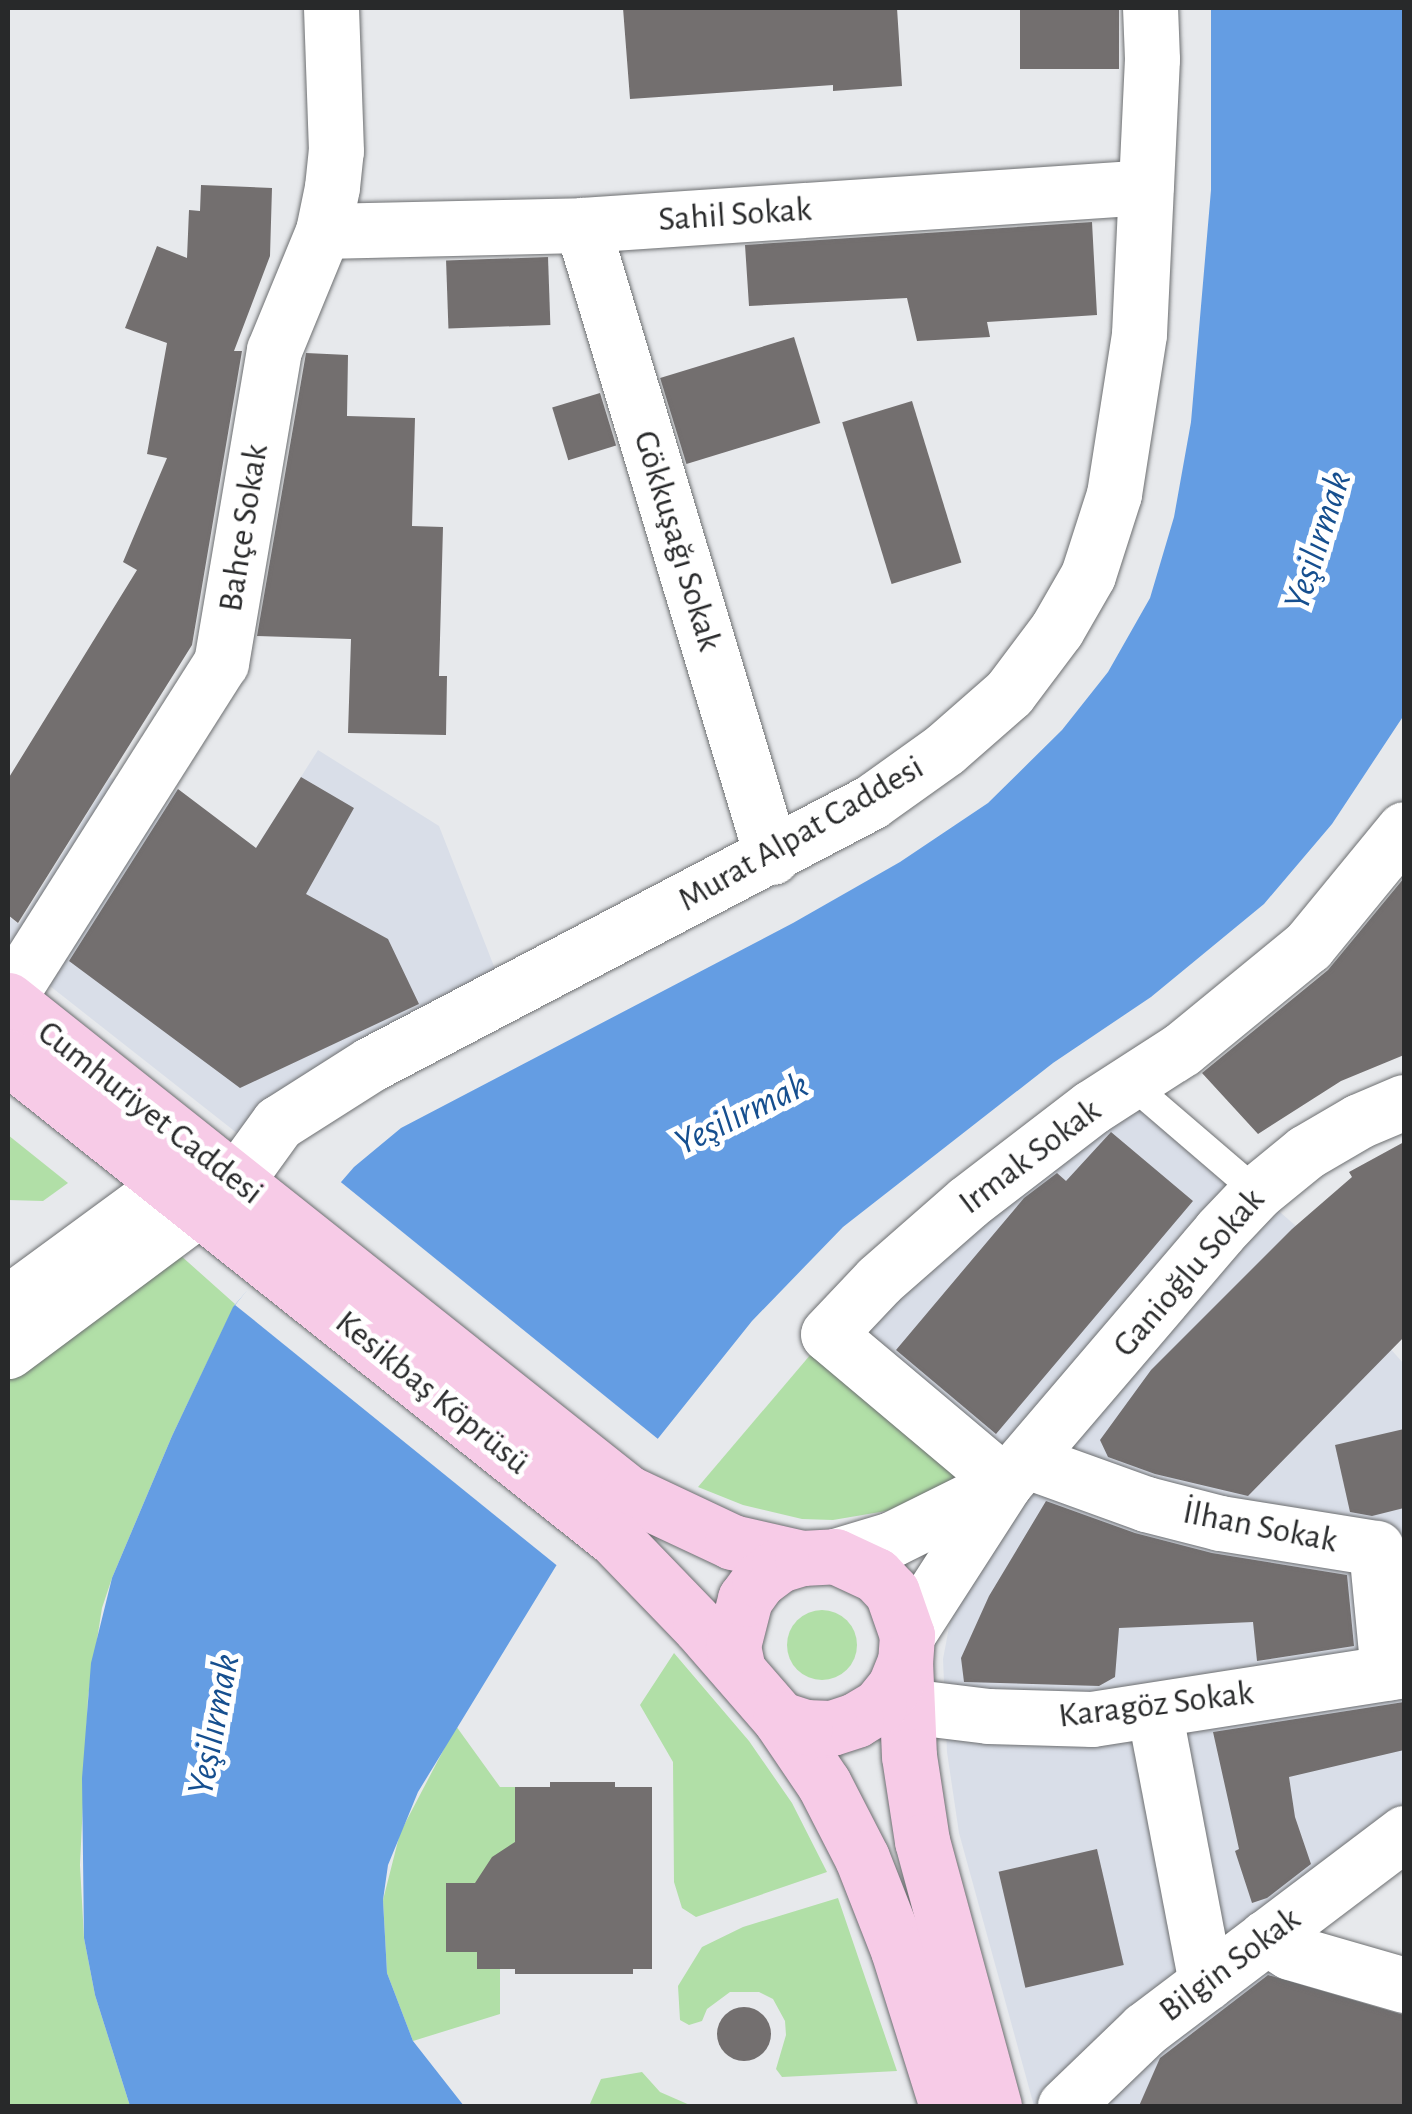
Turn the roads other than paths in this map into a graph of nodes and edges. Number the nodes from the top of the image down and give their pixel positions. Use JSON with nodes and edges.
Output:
{"nodes":[{"id":1,"x":331,"y":8,"type":"edge"},
{"id":2,"x":1150,"y":8,"type":"edge"},
{"id":3,"x":1146,"y":187,"type":"junction"},
{"id":4,"x":582,"y":225,"type":"junction"},
{"id":5,"x":323,"y":231,"type":"junction"},
{"id":6,"x":1404,"y":829,"type":"edge"},
{"id":7,"x":772,"y":857,"type":"junction"},
{"id":8,"x":8,"y":999,"type":"edge"},
{"id":9,"x":8,"y":1057,"type":"edge"},
{"id":10,"x":1130,"y":1082,"type":"junction"},
{"id":11,"x":1404,"y":1102,"type":"edge"},
{"id":12,"x":203,"y":1183,"type":"junction"},
{"id":13,"x":1257,"y":1192,"type":"junction"},
{"id":14,"x":278,"y":1243,"type":"joint"},
{"id":15,"x":8,"y":1302,"type":"edge"},
{"id":16,"x":8,"y":1351,"type":"edge"},
{"id":17,"x":1016,"y":1472,"type":"junction"},
{"id":18,"x":614,"y":1510,"type":"junction"},
{"id":19,"x":818,"y":1557,"type":"junction"},
{"id":20,"x":906,"y":1667,"type":"junction"},
{"id":21,"x":738,"y":1670,"type":"junction"},
{"id":22,"x":1396,"y":1672,"type":"edge"},
{"id":23,"x":1154,"y":1710,"type":"junction"},
{"id":24,"x":780,"y":1718,"type":"junction"},
{"id":25,"x":1404,"y":1833,"type":"edge"},
{"id":26,"x":1266,"y":1937,"type":"junction"},
{"id":27,"x":1206,"y":1983,"type":"junction"},
{"id":28,"x":1404,"y":1985,"type":"edge"},
{"id":29,"x":947,"y":2106,"type":"edge"},
{"id":30,"x":994,"y":2106,"type":"edge"},
{"id":31,"x":1065,"y":2106,"type":"edge"}],
"edges":[{"from":1,"to":5,"type":"street","name":"Bahçe Sokak"},
{"from":2,"to":3,"type":"street","name":"Murat Alpat Caddesi"},
{"from":3,"to":4,"type":"street","name":"Sahil Sokak"},
{"from":3,"to":7,"type":"street","name":"Murat Alpat Caddesi"},
{"from":4,"to":5,"type":"street","name":"Sahil Sokak"},
{"from":4,"to":7,"type":"street","name":"Gökkuşağı Sokak"},
{"from":5,"to":8,"type":"street","name":"Bahçe Sokak"},
{"from":6,"to":10,"type":"street","name":"Irmak Sokak"},
{"from":7,"to":12,"type":"street","name":"Murat Alpat Caddesi"},
{"from":8,"to":12,"type":"main road","name":"Cumhuriyet Caddesi"},
{"from":9,"to":12,"type":"main road","name":"Cumhuriyet Caddesi"},
{"from":10,"to":13,"type":"lane"},
{"from":10,"to":17,"type":"street","name":"Irmak Sokak"},
{"from":11,"to":13,"type":"street","name":"Ganioğlu Sokak"},
{"from":12,"to":14,"type":"main road","name":"Cumhuriyet Caddesi"},
{"from":12,"to":15,"type":"street"},
{"from":12,"to":16,"type":"street"},
{"from":13,"to":17,"type":"street","name":"Ganioğlu Sokak"},
{"from":14,"to":18,"type":"main road","name":"Kesikbaş Köprüsü"},
{"from":17,"to":19,"type":"street","name":"Ganioğlu Sokak"},
{"from":17,"to":20,"type":"street","name":"Ganioğlu Sokak"},
{"from":17,"to":22,"type":"street","name":"İlhan Sokak"},
{"from":18,"to":19,"type":"main road"},
{"from":18,"to":21,"type":"main road"},
{"from":19,"to":20,"type":"main road"},
{"from":19,"to":21,"type":"main road"},
{"from":20,"to":23,"type":"street","name":"Karagöz Sokak"},
{"from":20,"to":24,"type":"main road"},
{"from":20,"to":30,"type":"main road"},
{"from":21,"to":24,"type":"main road"},
{"from":22,"to":23,"type":"street","name":"Karagöz Sokak"},
{"from":23,"to":27,"type":"street"},
{"from":24,"to":29,"type":"main road"},
{"from":25,"to":26,"type":"street","name":"Bilgin Sokak"},
{"from":26,"to":27,"type":"street","name":"Bilgin Sokak"},
{"from":26,"to":28,"type":"street"},
{"from":27,"to":31,"type":"street","name":"Bilgin Sokak"}]}
